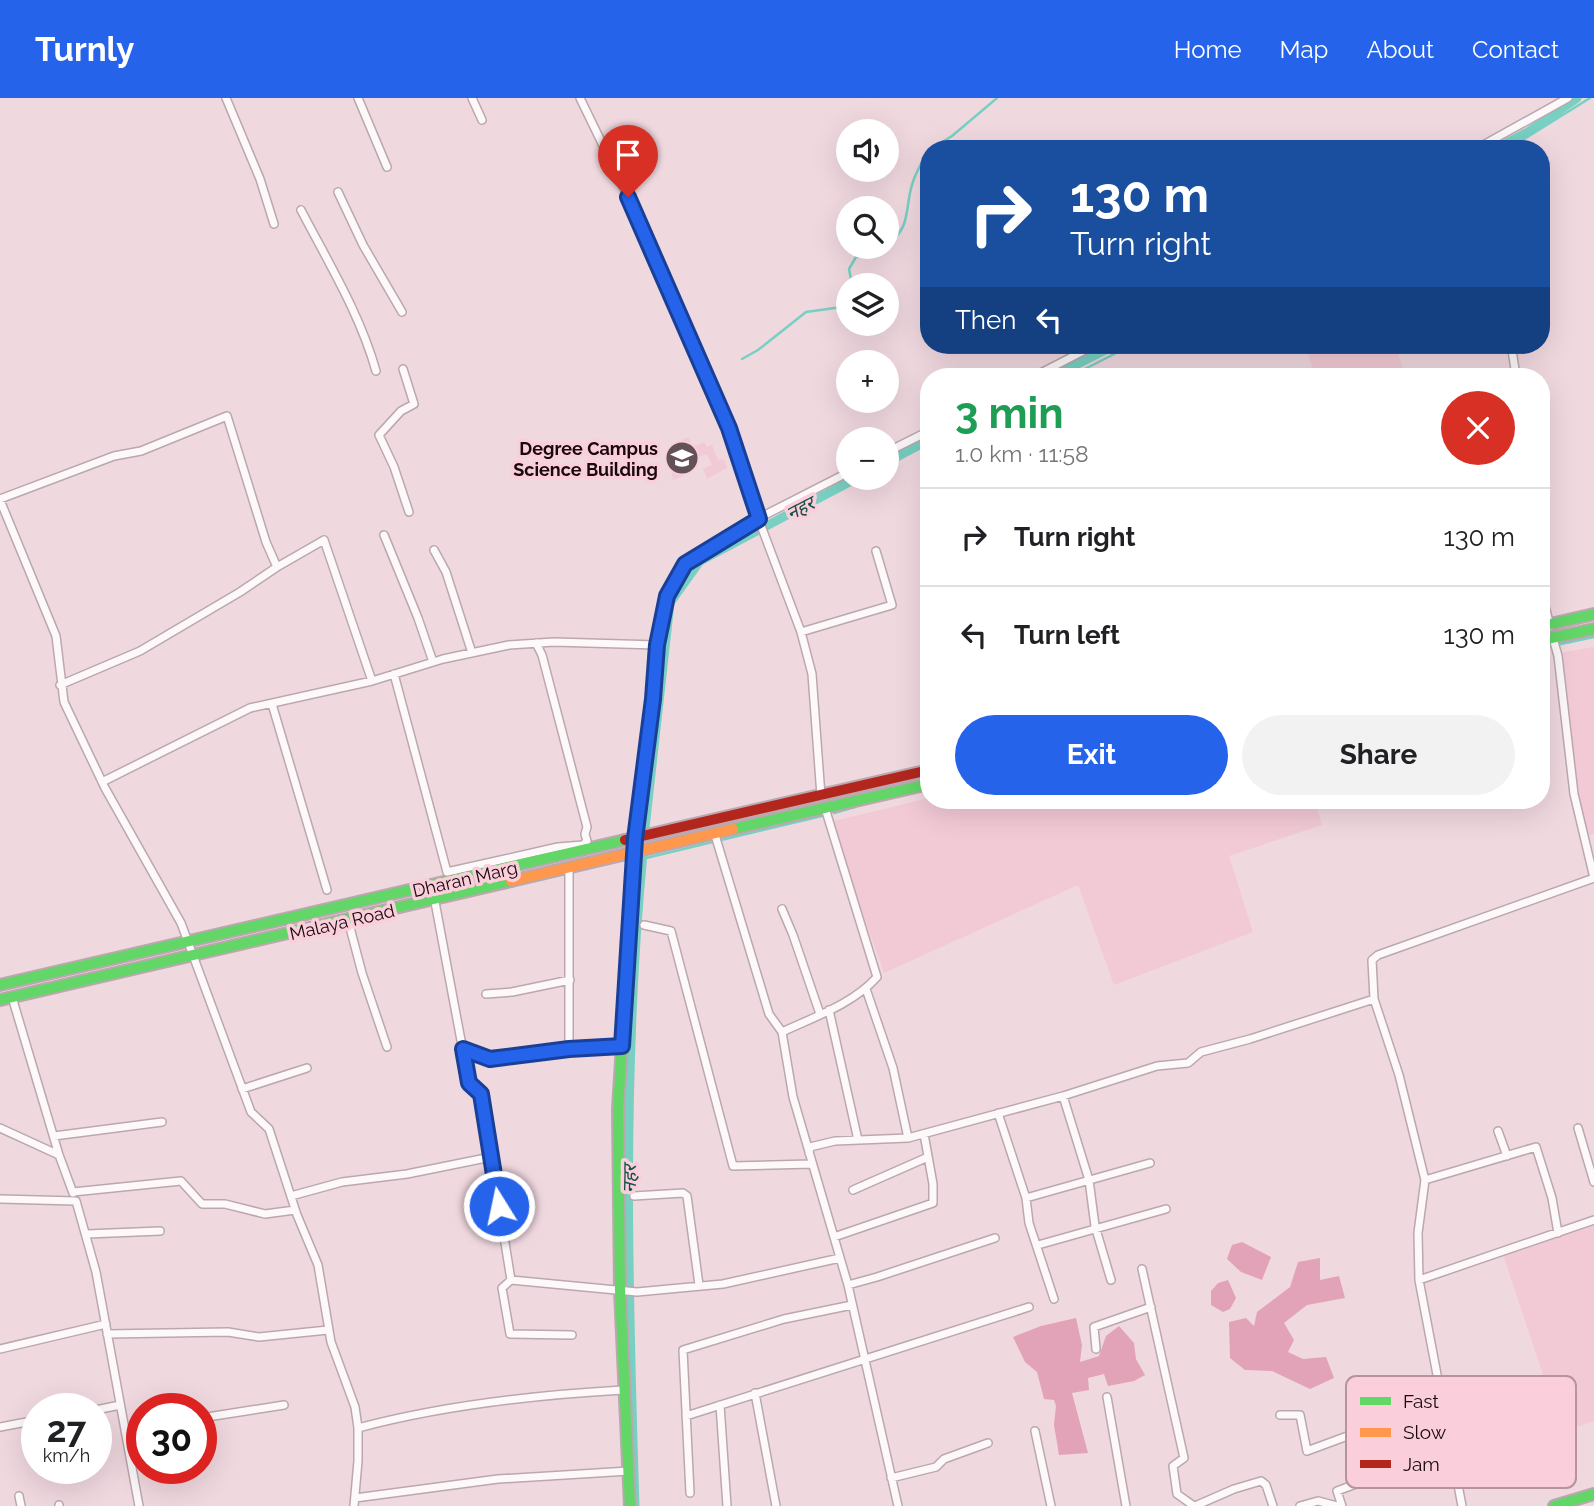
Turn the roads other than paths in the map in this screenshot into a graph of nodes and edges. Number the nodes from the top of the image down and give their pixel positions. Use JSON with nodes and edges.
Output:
{"nodes":[{"id":1,"x":226,"y":98,"type":"edge"},
{"id":2,"x":358,"y":98,"type":"edge"},
{"id":3,"x":472,"y":98,"type":"edge"},
{"id":4,"x":580,"y":98,"type":"edge"},
{"id":5,"x":1568,"y":98,"type":"edge"},
{"id":6,"x":482,"y":120,"type":"dead end"},
{"id":7,"x":1492,"y":140,"type":"edge"},
{"id":8,"x":387,"y":167,"type":"dead end"},
{"id":9,"x":338,"y":192,"type":"dead end"},
{"id":10,"x":301,"y":210,"type":"dead end"},
{"id":11,"x":274,"y":223,"type":"dead end"},
{"id":12,"x":402,"y":312,"type":"dead end"},
{"id":13,"x":1078,"y":354,"type":"edge"},
{"id":14,"x":1050,"y":368,"type":"edge"},
{"id":15,"x":403,"y":369,"type":"dead end"},
{"id":16,"x":376,"y":370,"type":"dead end"},
{"id":17,"x":920,"y":435,"type":"edge"},
{"id":18,"x":899,"y":446,"type":"edge"},
{"id":19,"x":836,"y":479,"type":"edge"},
{"id":20,"x":0,"y":500,"type":"edge"},
{"id":21,"x":409,"y":512,"type":"dead end"},
{"id":22,"x":759,"y":520,"type":"junction"},
{"id":23,"x":383,"y":535,"type":"dead end"},
{"id":24,"x":434,"y":550,"type":"dead end"},
{"id":25,"x":876,"y":551,"type":"dead end"},
{"id":26,"x":277,"y":567,"type":"junction"},
{"id":27,"x":1594,"y":614,"type":"edge"},
{"id":28,"x":1550,"y":624,"type":"edge"},
{"id":29,"x":1594,"y":629,"type":"edge"},
{"id":30,"x":802,"y":632,"type":"junction"},
{"id":31,"x":1550,"y":638,"type":"edge"},
{"id":32,"x":536,"y":643,"type":"junction"},
{"id":33,"x":1550,"y":644,"type":"edge"},
{"id":34,"x":657,"y":645,"type":"junction"},
{"id":35,"x":472,"y":653,"type":"junction"},
{"id":36,"x":433,"y":662,"type":"junction"},
{"id":37,"x":394,"y":674,"type":"junction"},
{"id":38,"x":372,"y":681,"type":"junction"},
{"id":39,"x":60,"y":685,"type":"junction"},
{"id":40,"x":272,"y":704,"type":"junction"},
{"id":41,"x":920,"y":772,"type":"edge"},
{"id":42,"x":102,"y":782,"type":"junction"},
{"id":43,"x":920,"y":786,"type":"edge"},
{"id":44,"x":821,"y":796,"type":"junction"},
{"id":45,"x":826,"y":810,"type":"junction"},
{"id":46,"x":715,"y":835,"type":"junction"},
{"id":47,"x":635,"y":839,"type":"junction"},
{"id":48,"x":634,"y":854,"type":"junction"},
{"id":49,"x":569,"y":869,"type":"junction"},
{"id":50,"x":1594,"y":878,"type":"edge"},
{"id":51,"x":432,"y":886,"type":"junction"},
{"id":52,"x":327,"y":890,"type":"dead end"},
{"id":53,"x":435,"y":901,"type":"junction"},
{"id":54,"x":782,"y":909,"type":"dead end"},
{"id":55,"x":348,"y":920,"type":"junction"},
{"id":56,"x":644,"y":925,"type":"dead end"},
{"id":57,"x":187,"y":943,"type":"junction"},
{"id":58,"x":192,"y":956,"type":"junction"},
{"id":59,"x":570,"y":979,"type":"junction"},
{"id":60,"x":0,"y":985,"type":"edge"},
{"id":61,"x":866,"y":989,"type":"junction"},
{"id":62,"x":486,"y":994,"type":"dead end"},
{"id":63,"x":12,"y":997,"type":"junction"},
{"id":64,"x":1374,"y":999,"type":"junction"},
{"id":65,"x":0,"y":1000,"type":"edge"},
{"id":66,"x":829,"y":1010,"type":"junction"},
{"id":67,"x":820,"y":1014,"type":"junction"},
{"id":68,"x":782,"y":1032,"type":"junction"},
{"id":69,"x":622,"y":1046,"type":"junction"},
{"id":70,"x":387,"y":1047,"type":"dead end"},
{"id":71,"x":463,"y":1049,"type":"junction"},
{"id":72,"x":569,"y":1049,"type":"junction"},
{"id":73,"x":307,"y":1068,"type":"dead end"},
{"id":74,"x":242,"y":1089,"type":"junction"},
{"id":75,"x":1063,"y":1096,"type":"junction"},
{"id":76,"x":998,"y":1113,"type":"junction"},
{"id":77,"x":162,"y":1122,"type":"dead end"},
{"id":78,"x":0,"y":1128,"type":"edge"},
{"id":79,"x":1578,"y":1128,"type":"dead end"},
{"id":80,"x":1498,"y":1132,"type":"dead end"},
{"id":81,"x":924,"y":1134,"type":"junction"},
{"id":82,"x":54,"y":1136,"type":"junction"},
{"id":83,"x":908,"y":1138,"type":"junction"},
{"id":84,"x":858,"y":1140,"type":"junction"},
{"id":85,"x":809,"y":1153,"type":"junction"},
{"id":86,"x":60,"y":1155,"type":"junction"},
{"id":87,"x":1507,"y":1156,"type":"junction"},
{"id":88,"x":491,"y":1157,"type":"junction"},
{"id":89,"x":929,"y":1157,"type":"junction"},
{"id":90,"x":1150,"y":1163,"type":"dead end"},
{"id":91,"x":812,"y":1164,"type":"junction"},
{"id":92,"x":1089,"y":1180,"type":"junction"},
{"id":93,"x":1425,"y":1180,"type":"junction"},
{"id":94,"x":1594,"y":1182,"type":"edge"},
{"id":95,"x":853,"y":1190,"type":"dead end"},
{"id":96,"x":73,"y":1192,"type":"junction"},
{"id":97,"x":292,"y":1196,"type":"junction"},
{"id":98,"x":634,"y":1196,"type":"dead end"},
{"id":99,"x":1026,"y":1198,"type":"junction"},
{"id":100,"x":0,"y":1199,"type":"edge"},
{"id":101,"x":76,"y":1201,"type":"junction"},
{"id":102,"x":1166,"y":1209,"type":"dead end"},
{"id":103,"x":295,"y":1210,"type":"junction"},
{"id":104,"x":1594,"y":1220,"type":"edge"},
{"id":105,"x":1096,"y":1229,"type":"junction"},
{"id":106,"x":160,"y":1231,"type":"dead end"},
{"id":107,"x":1558,"y":1233,"type":"junction"},
{"id":108,"x":87,"y":1234,"type":"junction"},
{"id":109,"x":834,"y":1237,"type":"junction"},
{"id":110,"x":995,"y":1238,"type":"dead end"},
{"id":111,"x":1038,"y":1245,"type":"junction"},
{"id":112,"x":840,"y":1258,"type":"junction"},
{"id":113,"x":1142,"y":1269,"type":"dead end"},
{"id":114,"x":511,"y":1280,"type":"junction"},
{"id":115,"x":1111,"y":1280,"type":"dead end"},
{"id":116,"x":1419,"y":1280,"type":"junction"},
{"id":117,"x":699,"y":1285,"type":"junction"},
{"id":118,"x":848,"y":1285,"type":"junction"},
{"id":119,"x":620,"y":1291,"type":"junction"},
{"id":120,"x":1054,"y":1299,"type":"dead end"},
{"id":121,"x":852,"y":1305,"type":"junction"},
{"id":122,"x":1029,"y":1307,"type":"dead end"},
{"id":123,"x":1151,"y":1307,"type":"junction"},
{"id":124,"x":106,"y":1324,"type":"junction"},
{"id":125,"x":328,"y":1330,"type":"junction"},
{"id":126,"x":107,"y":1335,"type":"junction"},
{"id":127,"x":572,"y":1335,"type":"dead end"},
{"id":128,"x":0,"y":1349,"type":"edge"},
{"id":129,"x":1096,"y":1349,"type":"dead end"},
{"id":130,"x":866,"y":1360,"type":"junction"},
{"id":131,"x":1437,"y":1376,"type":"edge"},
{"id":132,"x":623,"y":1390,"type":"junction"},
{"id":133,"x":755,"y":1393,"type":"junction"},
{"id":134,"x":1107,"y":1397,"type":"dead end"},
{"id":135,"x":120,"y":1405,"type":"junction"},
{"id":136,"x":284,"y":1405,"type":"dead end"},
{"id":137,"x":720,"y":1405,"type":"junction"},
{"id":138,"x":112,"y":1407,"type":"edge"},
{"id":139,"x":217,"y":1415,"type":"edge"},
{"id":140,"x":1280,"y":1415,"type":"dead end"},
{"id":141,"x":685,"y":1416,"type":"junction"},
{"id":142,"x":21,"y":1423,"type":"edge"},
{"id":143,"x":0,"y":1427,"type":"edge"},
{"id":144,"x":358,"y":1429,"type":"junction"},
{"id":145,"x":125,"y":1431,"type":"joint"},
{"id":146,"x":1035,"y":1431,"type":"dead end"},
{"id":147,"x":1346,"y":1437,"type":"edge"},
{"id":148,"x":988,"y":1443,"type":"dead end"},
{"id":149,"x":629,"y":1471,"type":"junction"},
{"id":150,"x":891,"y":1478,"type":"junction"},
{"id":151,"x":1346,"y":1487,"type":"edge"},
{"id":152,"x":1459,"y":1488,"type":"edge"},
{"id":153,"x":690,"y":1493,"type":"dead end"},
{"id":154,"x":1594,"y":1494,"type":"edge"},
{"id":155,"x":19,"y":1496,"type":"dead end"},
{"id":156,"x":354,"y":1502,"type":"edge"},
{"id":157,"x":21,"y":1506,"type":"edge"},
{"id":158,"x":139,"y":1506,"type":"edge"},
{"id":159,"x":630,"y":1506,"type":"edge"},
{"id":160,"x":727,"y":1506,"type":"edge"},
{"id":161,"x":776,"y":1506,"type":"edge"},
{"id":162,"x":898,"y":1506,"type":"edge"},
{"id":163,"x":1051,"y":1506,"type":"edge"},
{"id":164,"x":1126,"y":1506,"type":"edge"},
{"id":165,"x":1195,"y":1506,"type":"edge"},
{"id":166,"x":1273,"y":1506,"type":"edge"},
{"id":167,"x":1300,"y":1506,"type":"edge"},
{"id":168,"x":1340,"y":1506,"type":"edge"},
{"id":169,"x":1462,"y":1506,"type":"edge"},
{"id":170,"x":1555,"y":1506,"type":"edge"}],
"edges":[{"from":1,"to":11,"type":"street"},
{"from":2,"to":8,"type":"street"},
{"from":3,"to":6,"type":"street"},
{"from":4,"to":22,"type":"street"},
{"from":5,"to":7,"type":"street"},
{"from":9,"to":12,"type":"street"},
{"from":10,"to":16,"type":"street"},
{"from":13,"to":14,"type":"street"},
{"from":15,"to":21,"type":"street"},
{"from":17,"to":18,"type":"street"},
{"from":19,"to":22,"type":"street"},
{"from":20,"to":26,"type":"street"},
{"from":20,"to":39,"type":"street"},
{"from":22,"to":30,"type":"street"},
{"from":22,"to":34,"type":"street"},
{"from":23,"to":36,"type":"street"},
{"from":24,"to":35,"type":"street"},
{"from":25,"to":30,"type":"street"},
{"from":26,"to":38,"type":"street"},
{"from":26,"to":39,"type":"street"},
{"from":27,"to":28,"type":"main road"},
{"from":29,"to":31,"type":"main road"},
{"from":30,"to":44,"type":"street"},
{"from":32,"to":34,"type":"street"},
{"from":32,"to":35,"type":"street"},
{"from":32,"to":37,"type":"street"},
{"from":33,"to":50,"type":"street"},
{"from":34,"to":47,"type":"street"},
{"from":35,"to":36,"type":"street"},
{"from":36,"to":37,"type":"street"},
{"from":37,"to":38,"type":"street"},
{"from":38,"to":40,"type":"street"},
{"from":39,"to":42,"type":"street"},
{"from":40,"to":42,"type":"street"},
{"from":40,"to":52,"type":"street"},
{"from":41,"to":44,"type":"main road","name":"Dharan Marg"},
{"from":42,"to":57,"type":"street"},
{"from":43,"to":45,"type":"main road","name":"Malaya Road"},
{"from":44,"to":45,"type":"street"},
{"from":44,"to":47,"type":"main road","name":"Dharan Marg"},
{"from":45,"to":46,"type":"main road","name":"Malaya Road"},
{"from":45,"to":61,"type":"street"},
{"from":46,"to":48,"type":"main road","name":"Malaya Road"},
{"from":46,"to":68,"type":"street"},
{"from":47,"to":48,"type":"main road"},
{"from":47,"to":51,"type":"main road","name":"Dharan Marg"},
{"from":48,"to":49,"type":"main road","name":"Malaya Road"},
{"from":48,"to":69,"type":"main road"},
{"from":49,"to":53,"type":"main road","name":"Malaya Road"},
{"from":49,"to":59,"type":"street"},
{"from":50,"to":64,"type":"street"},
{"from":51,"to":53,"type":"street"},
{"from":51,"to":57,"type":"main road","name":"Dharan Marg"},
{"from":53,"to":55,"type":"main road","name":"Malaya Road"},
{"from":53,"to":71,"type":"street"},
{"from":54,"to":67,"type":"street"},
{"from":55,"to":58,"type":"main road","name":"Malaya Road"},
{"from":55,"to":70,"type":"street"},
{"from":56,"to":91,"type":"street"},
{"from":57,"to":58,"type":"street"},
{"from":57,"to":60,"type":"main road","name":"Dharan Marg"},
{"from":58,"to":63,"type":"main road","name":"Malaya Road"},
{"from":58,"to":74,"type":"street"},
{"from":59,"to":62,"type":"street"},
{"from":59,"to":72,"type":"street"},
{"from":61,"to":66,"type":"street"},
{"from":61,"to":83,"type":"street"},
{"from":63,"to":65,"type":"main road","name":"Malaya Road"},
{"from":63,"to":82,"type":"street"},
{"from":64,"to":75,"type":"street"},
{"from":64,"to":93,"type":"street"},
{"from":66,"to":67,"type":"street"},
{"from":66,"to":84,"type":"street"},
{"from":67,"to":68,"type":"street"},
{"from":68,"to":85,"type":"street"},
{"from":69,"to":72,"type":"street"},
{"from":69,"to":119,"type":"main road"},
{"from":71,"to":72,"type":"street"},
{"from":71,"to":88,"type":"street"},
{"from":73,"to":74,"type":"street"},
{"from":74,"to":97,"type":"street"},
{"from":75,"to":76,"type":"street"},
{"from":75,"to":92,"type":"street"},
{"from":76,"to":81,"type":"street"},
{"from":76,"to":99,"type":"street"},
{"from":77,"to":82,"type":"street"},
{"from":78,"to":86,"type":"street"},
{"from":79,"to":94,"type":"street"},
{"from":80,"to":87,"type":"street"},
{"from":81,"to":83,"type":"street"},
{"from":81,"to":89,"type":"street"},
{"from":82,"to":86,"type":"street"},
{"from":83,"to":84,"type":"street"},
{"from":84,"to":85,"type":"street"},
{"from":85,"to":91,"type":"street"},
{"from":86,"to":96,"type":"street"},
{"from":87,"to":93,"type":"street"},
{"from":87,"to":107,"type":"street"},
{"from":88,"to":97,"type":"street"},
{"from":88,"to":114,"type":"street"},
{"from":89,"to":95,"type":"street"},
{"from":89,"to":109,"type":"street"},
{"from":90,"to":92,"type":"street"},
{"from":91,"to":109,"type":"street"},
{"from":92,"to":99,"type":"street"},
{"from":92,"to":105,"type":"street"},
{"from":93,"to":116,"type":"street"},
{"from":96,"to":101,"type":"street"},
{"from":96,"to":103,"type":"street"},
{"from":97,"to":103,"type":"street"},
{"from":98,"to":117,"type":"street"},
{"from":99,"to":111,"type":"street"},
{"from":100,"to":101,"type":"street"},
{"from":101,"to":108,"type":"street"},
{"from":102,"to":105,"type":"street"},
{"from":103,"to":125,"type":"street"},
{"from":104,"to":107,"type":"street"},
{"from":105,"to":111,"type":"street"},
{"from":105,"to":115,"type":"street"},
{"from":106,"to":108,"type":"street"},
{"from":107,"to":116,"type":"street"},
{"from":108,"to":124,"type":"street"},
{"from":109,"to":112,"type":"street"},
{"from":110,"to":118,"type":"street"},
{"from":111,"to":120,"type":"street"},
{"from":112,"to":117,"type":"street"},
{"from":112,"to":118,"type":"street"},
{"from":113,"to":123,"type":"street"},
{"from":114,"to":119,"type":"street"},
{"from":114,"to":127,"type":"street"},
{"from":116,"to":131,"type":"street"},
{"from":117,"to":119,"type":"street"},
{"from":118,"to":121,"type":"street"},
{"from":119,"to":132,"type":"main road"},
{"from":121,"to":130,"type":"street"},
{"from":121,"to":141,"type":"street"},
{"from":122,"to":130,"type":"street"},
{"from":123,"to":129,"type":"street"},
{"from":123,"to":165,"type":"street"},
{"from":124,"to":126,"type":"street"},
{"from":124,"to":128,"type":"street"},
{"from":125,"to":126,"type":"street"},
{"from":125,"to":144,"type":"street"},
{"from":126,"to":135,"type":"street"},
{"from":130,"to":133,"type":"street"},
{"from":130,"to":150,"type":"street"},
{"from":132,"to":144,"type":"street"},
{"from":132,"to":149,"type":"main road"},
{"from":133,"to":137,"type":"street"},
{"from":133,"to":161,"type":"street"},
{"from":134,"to":164,"type":"street"},
{"from":135,"to":138,"type":"street"},
{"from":135,"to":145,"type":"street"},
{"from":136,"to":139,"type":"street"},
{"from":137,"to":141,"type":"street"},
{"from":137,"to":160,"type":"street"},
{"from":140,"to":147,"type":"street"},
{"from":141,"to":153,"type":"street"},
{"from":142,"to":143,"type":"street"},
{"from":144,"to":156,"type":"street"},
{"from":145,"to":158,"type":"street"},
{"from":146,"to":163,"type":"street"},
{"from":148,"to":150,"type":"street"},
{"from":149,"to":156,"type":"street"},
{"from":149,"to":159,"type":"main road"},
{"from":150,"to":162,"type":"street"},
{"from":151,"to":168,"type":"street"},
{"from":152,"to":169,"type":"street"},
{"from":154,"to":170,"type":"main road"},
{"from":155,"to":157,"type":"street"},
{"from":165,"to":166,"type":"street"},
{"from":167,"to":168,"type":"street"}]}
